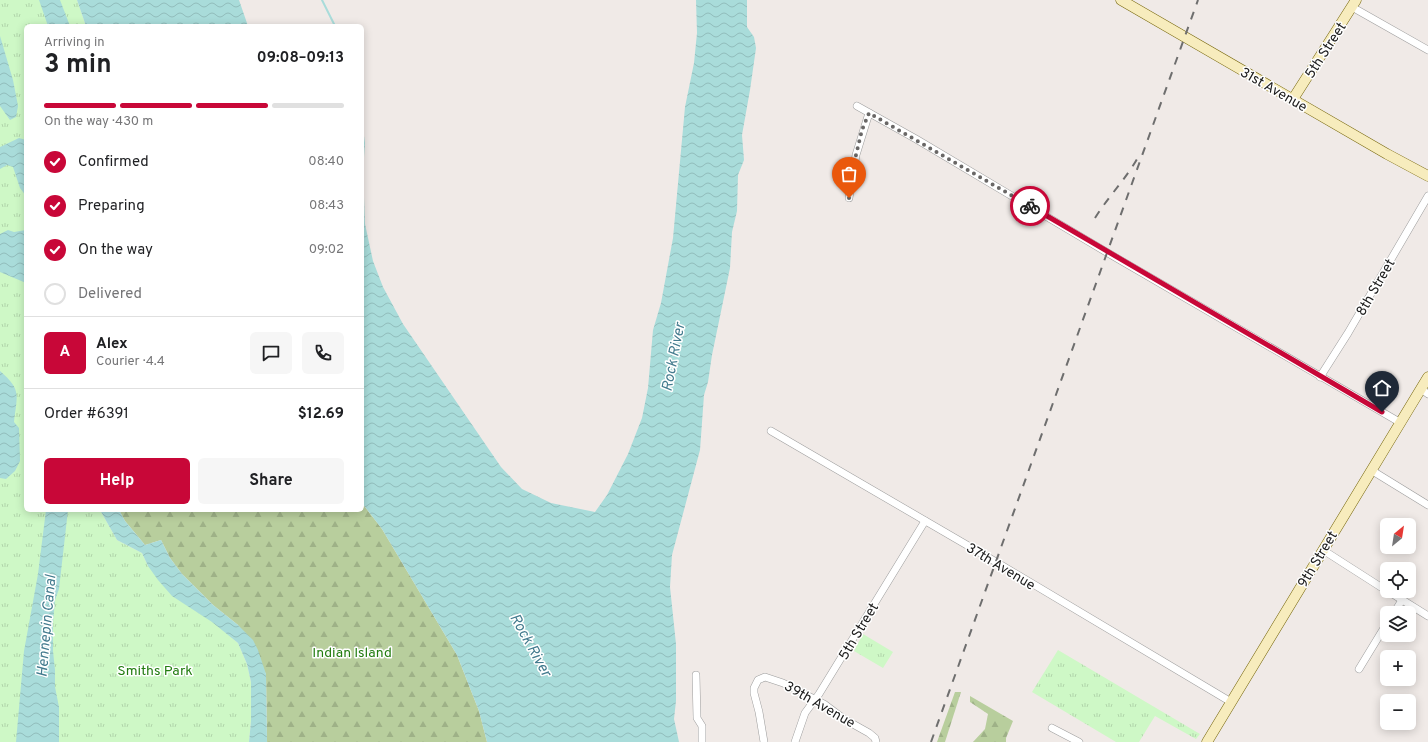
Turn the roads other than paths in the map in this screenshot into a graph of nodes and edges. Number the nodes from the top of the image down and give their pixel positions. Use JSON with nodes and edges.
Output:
{"nodes":[{"id":1,"x":1121,"y":0,"type":"edge"},
{"id":2,"x":1354,"y":3,"type":"edge"},
{"id":3,"x":1428,"y":50,"type":"edge"},
{"id":4,"x":1293,"y":99,"type":"junction"},
{"id":5,"x":857,"y":106,"type":"dead end"},
{"id":6,"x":869,"y":113,"type":"junction"},
{"id":7,"x":1428,"y":176,"type":"edge"},
{"id":8,"x":1428,"y":196,"type":"edge"},
{"id":9,"x":849,"y":198,"type":"dead end"},
{"id":10,"x":1320,"y":376,"type":"junction"},
{"id":11,"x":1428,"y":377,"type":"edge"},
{"id":12,"x":1424,"y":391,"type":"edge"},
{"id":13,"x":1401,"y":423,"type":"junction"},
{"id":14,"x":771,"y":431,"type":"dead end"},
{"id":15,"x":1371,"y":470,"type":"junction"},
{"id":16,"x":1428,"y":505,"type":"edge"},
{"id":17,"x":925,"y":521,"type":"junction"},
{"id":18,"x":1322,"y":550,"type":"junction"},
{"id":19,"x":1380,"y":587,"type":"edge"},
{"id":20,"x":1399,"y":598,"type":"edge"},
{"id":21,"x":1402,"y":600,"type":"junction"},
{"id":22,"x":1398,"y":606,"type":"edge"},
{"id":23,"x":1428,"y":616,"type":"edge"},
{"id":24,"x":1380,"y":634,"type":"edge"},
{"id":25,"x":1359,"y":669,"type":"dead end"},
{"id":26,"x":696,"y":675,"type":"dead end"},
{"id":27,"x":815,"y":699,"type":"junction"},
{"id":28,"x":1231,"y":702,"type":"junction"},
{"id":29,"x":1052,"y":728,"type":"dead end"},
{"id":30,"x":876,"y":740,"type":"edge"},
{"id":31,"x":702,"y":742,"type":"edge"},
{"id":32,"x":764,"y":742,"type":"edge"},
{"id":33,"x":795,"y":742,"type":"edge"},
{"id":34,"x":1079,"y":742,"type":"edge"},
{"id":35,"x":1207,"y":742,"type":"edge"}],
"edges":[{"from":1,"to":4,"type":"street","name":"31st Avenue"},
{"from":2,"to":3,"type":"street"},
{"from":2,"to":4,"type":"street","name":"5th Street"},
{"from":4,"to":7,"type":"street","name":"31st Avenue"},
{"from":5,"to":6,"type":"street"},
{"from":6,"to":9,"type":"street"},
{"from":6,"to":10,"type":"street"},
{"from":8,"to":10,"type":"street","name":"8th Street"},
{"from":10,"to":13,"type":"street"},
{"from":11,"to":12,"type":"street","name":"9th Street"},
{"from":12,"to":13,"type":"street","name":"9th Street"},
{"from":13,"to":15,"type":"street","name":"9th Street"},
{"from":14,"to":17,"type":"street","name":"37th Avenue"},
{"from":15,"to":16,"type":"street"},
{"from":15,"to":18,"type":"street","name":"9th Street"},
{"from":17,"to":27,"type":"street","name":"5th Street"},
{"from":17,"to":28,"type":"street","name":"37th Avenue"},
{"from":18,"to":19,"type":"street"},
{"from":18,"to":28,"type":"street","name":"9th Street"},
{"from":20,"to":21,"type":"street"},
{"from":21,"to":22,"type":"street"},
{"from":21,"to":23,"type":"street"},
{"from":24,"to":25,"type":"street"},
{"from":26,"to":31,"type":"street"},
{"from":27,"to":30,"type":"street","name":"39th Avenue"},
{"from":27,"to":32,"type":"street","name":"39th Avenue"},
{"from":27,"to":33,"type":"street","name":"5th Street"},
{"from":28,"to":35,"type":"street","name":"9th Street"},
{"from":29,"to":34,"type":"street"}]}
